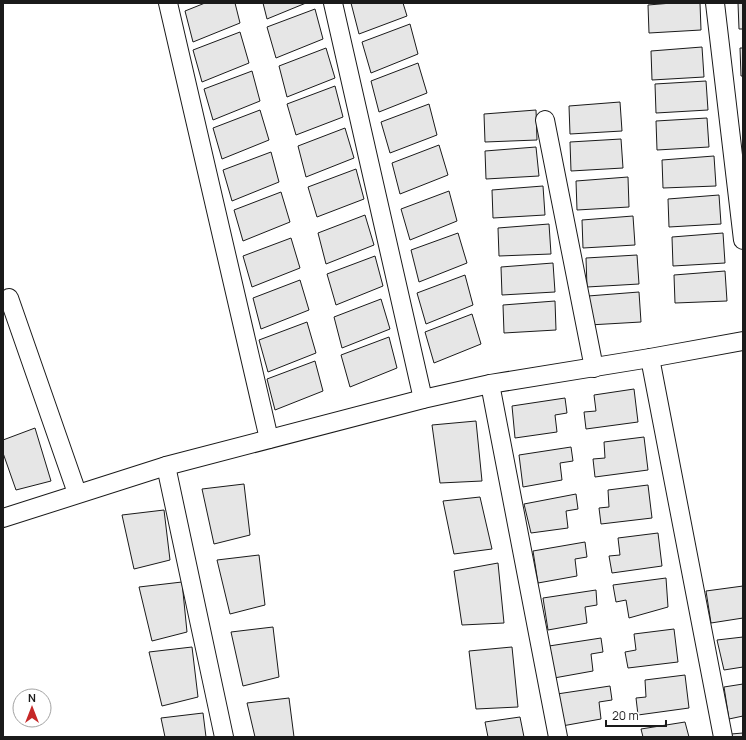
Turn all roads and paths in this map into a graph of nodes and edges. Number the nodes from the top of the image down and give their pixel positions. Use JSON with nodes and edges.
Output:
{"nodes":[{"id":1,"x":168,"y":3,"type":"edge"},
{"id":2,"x":333,"y":3,"type":"edge"},
{"id":3,"x":715,"y":3,"type":"edge"},
{"id":4,"x":545,"y":120,"type":"dead end"},
{"id":5,"x":743,"y":240,"type":"edge"},
{"id":6,"x":9,"y":298,"type":"dead end"},
{"id":7,"x":743,"y":341,"type":"edge"},
{"id":8,"x":650,"y":358,"type":"junction"},
{"id":9,"x":594,"y":368,"type":"junction"},
{"id":10,"x":490,"y":384,"type":"junction"},
{"id":11,"x":423,"y":399,"type":"junction"},
{"id":12,"x":269,"y":439,"type":"junction"},
{"id":13,"x":166,"y":466,"type":"junction"},
{"id":14,"x":77,"y":493,"type":"junction"},
{"id":15,"x":3,"y":518,"type":"edge"},
{"id":16,"x":224,"y":737,"type":"edge"},
{"id":17,"x":558,"y":737,"type":"edge"},
{"id":18,"x":723,"y":737,"type":"edge"}],
"edges":[{"from":1,"to":12,"type":"street"},
{"from":2,"to":11,"type":"street"},
{"from":3,"to":5,"type":"street"},
{"from":4,"to":9,"type":"street"},
{"from":6,"to":14,"type":"street"},
{"from":7,"to":8,"type":"street"},
{"from":8,"to":9,"type":"street"},
{"from":8,"to":18,"type":"street"},
{"from":9,"to":10,"type":"street"},
{"from":10,"to":11,"type":"street"},
{"from":10,"to":17,"type":"street"},
{"from":11,"to":12,"type":"street"},
{"from":12,"to":13,"type":"street"},
{"from":13,"to":14,"type":"street"},
{"from":13,"to":16,"type":"street"},
{"from":14,"to":15,"type":"street"}]}
